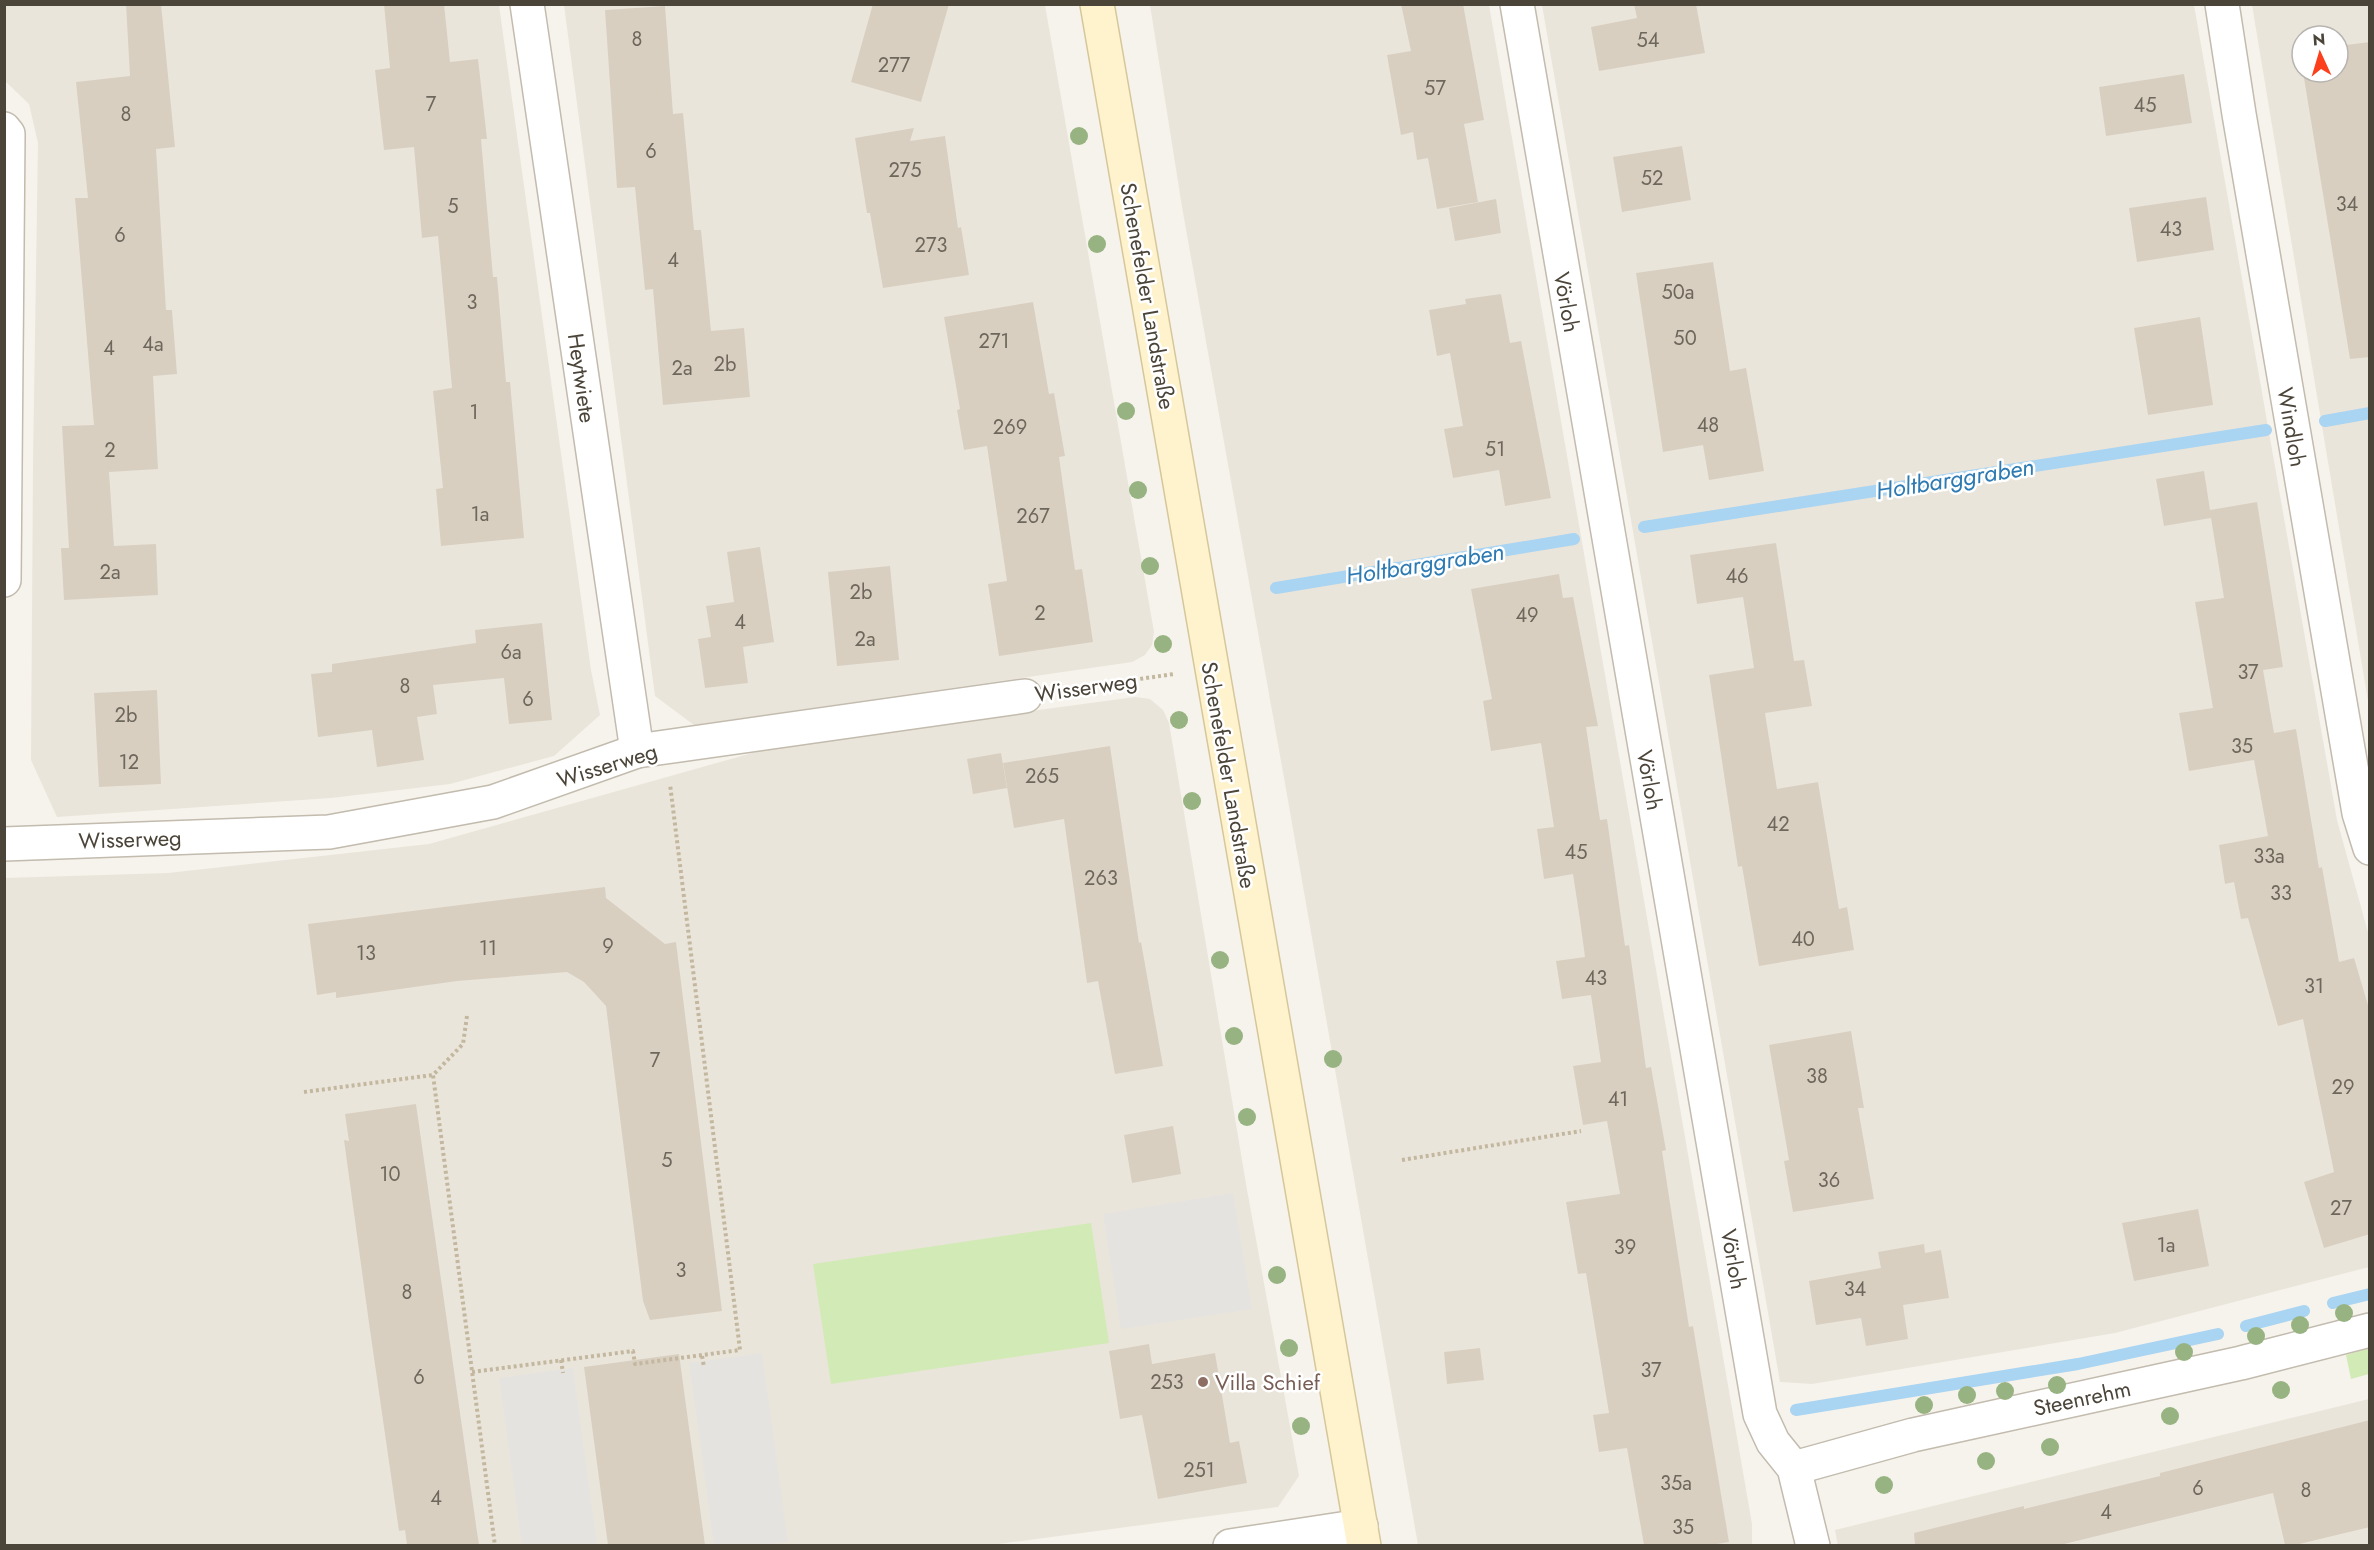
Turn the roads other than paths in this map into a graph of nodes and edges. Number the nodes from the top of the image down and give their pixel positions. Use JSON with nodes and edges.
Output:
{"nodes":[{"id":1,"x":527,"y":4,"type":"edge"},
{"id":2,"x":1097,"y":4,"type":"edge"},
{"id":3,"x":1517,"y":4,"type":"edge"},
{"id":4,"x":2222,"y":4,"type":"edge"},
{"id":5,"x":4,"y":129,"type":"edge"},
{"id":6,"x":5,"y":209,"type":"edge"},
{"id":7,"x":4,"y":580,"type":"edge"},
{"id":8,"x":1025,"y":696,"type":"road end"},
{"id":9,"x":651,"y":749,"type":"junction"},
{"id":10,"x":4,"y":844,"type":"edge"},
{"id":11,"x":2370,"y":848,"type":"edge"},
{"id":12,"x":2370,"y":1330,"type":"edge"},
{"id":13,"x":1794,"y":1468,"type":"junction"},
{"id":14,"x":1363,"y":1536,"type":"edge"},
{"id":15,"x":1230,"y":1545,"type":"edge"},
{"id":16,"x":1813,"y":1545,"type":"edge"}],
"edges":[{"from":1,"to":9,"type":"street","name":"Heytwiete"},
{"from":2,"to":14,"type":"main road","name":"Schenefelder Landstraße"},
{"from":3,"to":13,"type":"street","name":"Vörloh"},
{"from":4,"to":11,"type":"street","name":"Windloh"},
{"from":5,"to":6,"type":"street"},
{"from":6,"to":7,"type":"street"},
{"from":8,"to":9,"type":"street","name":"Wisserweg"},
{"from":9,"to":10,"type":"street","name":"Wisserweg"},
{"from":12,"to":13,"type":"street","name":"Steenrehm"},
{"from":13,"to":16,"type":"street","name":"Vörloh"},
{"from":14,"to":15,"type":"street"}]}
